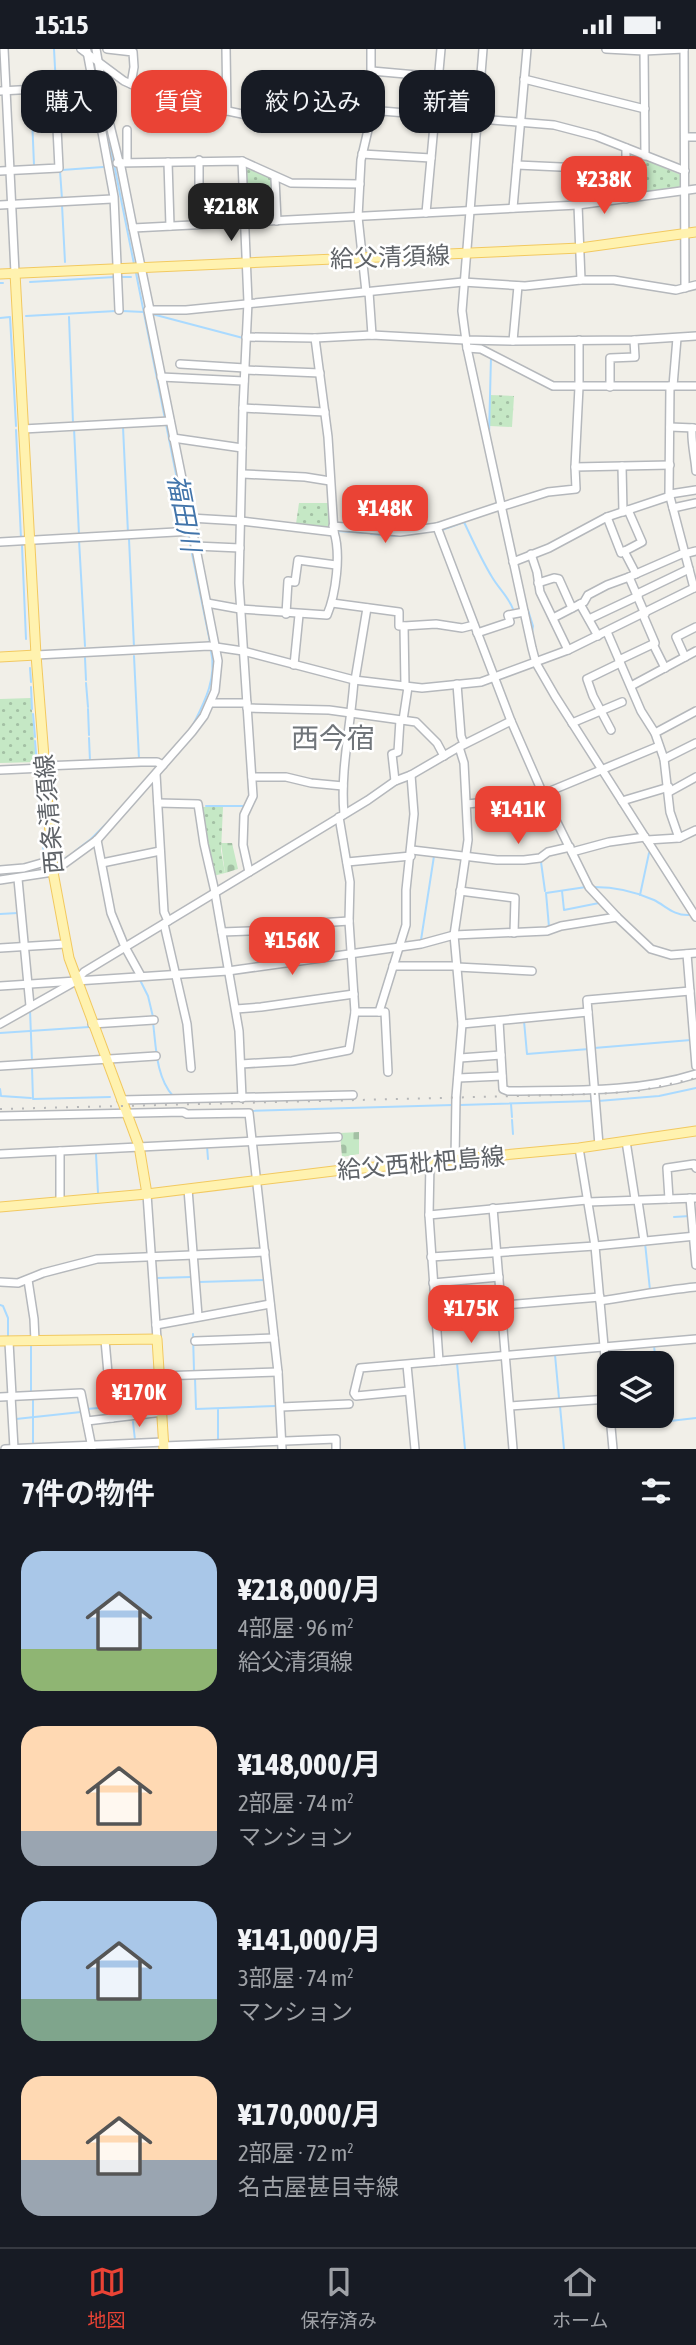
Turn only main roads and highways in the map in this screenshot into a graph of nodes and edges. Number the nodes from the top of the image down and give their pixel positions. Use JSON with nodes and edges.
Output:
{"nodes":[{"id":1,"x":691,"y":233,"type":"edge"},
{"id":2,"x":15,"y":273,"type":"junction"},
{"id":3,"x":0,"y":274,"type":"edge"},
{"id":4,"x":36,"y":655,"type":"junction"},
{"id":5,"x":0,"y":657,"type":"edge"},
{"id":6,"x":696,"y":1131,"type":"edge"},
{"id":7,"x":146,"y":1194,"type":"junction"},
{"id":8,"x":0,"y":1206,"type":"edge"},
{"id":9,"x":5,"y":1342,"type":"edge"},
{"id":10,"x":164,"y":1446,"type":"edge"}],
"edges":[{"from":1,"to":2,"type":"main road","name":"給父清須線"},
{"from":2,"to":3,"type":"main road","name":"給父清須線"},
{"from":2,"to":4,"type":"main road","name":"西条清須線"},
{"from":4,"to":5,"type":"main road"},
{"from":4,"to":7,"type":"main road","name":"西条清須線"},
{"from":6,"to":7,"type":"main road","name":"給父西枇杷島線"},
{"from":7,"to":8,"type":"main road"},
{"from":9,"to":10,"type":"main road"}]}
